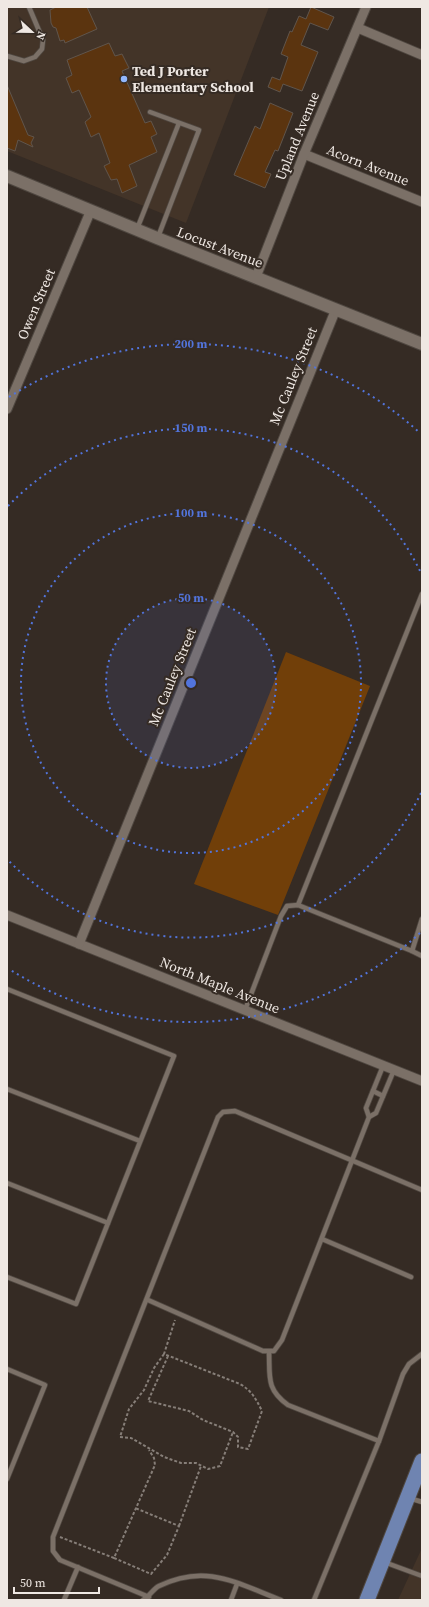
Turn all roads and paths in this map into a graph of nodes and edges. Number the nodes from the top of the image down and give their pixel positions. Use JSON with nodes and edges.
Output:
{"nodes":[{"id":1,"x":30,"y":7,"type":"edge"},
{"id":2,"x":366,"y":7,"type":"edge"},
{"id":3,"x":358,"y":28,"type":"junction"},
{"id":4,"x":422,"y":55,"type":"edge"},
{"id":5,"x":7,"y":56,"type":"edge"},
{"id":6,"x":150,"y":112,"type":"dead end"},
{"id":7,"x":179,"y":123,"type":"junction"},
{"id":8,"x":304,"y":154,"type":"junction"},
{"id":9,"x":7,"y":176,"type":"edge"},
{"id":10,"x":422,"y":202,"type":"edge"},
{"id":11,"x":91,"y":210,"type":"junction"},
{"id":12,"x":137,"y":230,"type":"junction"},
{"id":13,"x":157,"y":238,"type":"junction"},
{"id":14,"x":256,"y":277,"type":"junction"},
{"id":15,"x":336,"y":309,"type":"junction"},
{"id":16,"x":422,"y":344,"type":"edge"},
{"id":17,"x":7,"y":409,"type":"edge"},
{"id":18,"x":422,"y":594,"type":"edge"},
{"id":19,"x":298,"y":906,"type":"junction"},
{"id":20,"x":7,"y":915,"type":"edge"},
{"id":21,"x":422,"y":919,"type":"edge"},
{"id":22,"x":79,"y":944,"type":"junction"},
{"id":23,"x":412,"y":951,"type":"junction"},
{"id":24,"x":422,"y":956,"type":"edge"},
{"id":25,"x":7,"y":989,"type":"edge"},
{"id":26,"x":245,"y":1010,"type":"junction"},
{"id":27,"x":383,"y":1066,"type":"junction"},
{"id":28,"x":394,"y":1070,"type":"junction"},
{"id":29,"x":422,"y":1081,"type":"edge"},
{"id":30,"x":7,"y":1089,"type":"edge"},
{"id":31,"x":373,"y":1091,"type":"junction"},
{"id":32,"x":383,"y":1096,"type":"junction"},
{"id":33,"x":369,"y":1117,"type":"junction"},
{"id":34,"x":140,"y":1141,"type":"junction"},
{"id":35,"x":352,"y":1161,"type":"junction"},
{"id":36,"x":7,"y":1184,"type":"edge"},
{"id":37,"x":422,"y":1190,"type":"edge"},
{"id":38,"x":108,"y":1223,"type":"junction"},
{"id":39,"x":322,"y":1239,"type":"junction"},
{"id":40,"x":7,"y":1277,"type":"edge"},
{"id":41,"x":411,"y":1277,"type":"dead end"},
{"id":42,"x":148,"y":1300,"type":"junction"},
{"id":43,"x":178,"y":1313,"type":"junction"},
{"id":44,"x":270,"y":1352,"type":"junction"},
{"id":45,"x":164,"y":1354,"type":"junction"},
{"id":46,"x":422,"y":1354,"type":"edge"},
{"id":47,"x":168,"y":1356,"type":"junction"},
{"id":48,"x":7,"y":1369,"type":"edge"},
{"id":49,"x":233,"y":1432,"type":"junction"},
{"id":50,"x":379,"y":1441,"type":"junction"},
{"id":51,"x":148,"y":1449,"type":"junction"},
{"id":52,"x":422,"y":1461,"type":"edge"},
{"id":53,"x":201,"y":1466,"type":"junction"},
{"id":54,"x":7,"y":1480,"type":"edge"},
{"id":55,"x":408,"y":1498,"type":"junction"},
{"id":56,"x":422,"y":1502,"type":"edge"},
{"id":57,"x":135,"y":1508,"type":"junction"},
{"id":58,"x":179,"y":1526,"type":"junction"},
{"id":59,"x":54,"y":1535,"type":"junction"},
{"id":60,"x":114,"y":1558,"type":"junction"},
{"id":61,"x":383,"y":1561,"type":"junction"},
{"id":62,"x":78,"y":1567,"type":"junction"},
{"id":63,"x":422,"y":1576,"type":"edge"},
{"id":64,"x":237,"y":1584,"type":"junction"},
{"id":65,"x":149,"y":1598,"type":"edge"},
{"id":66,"x":64,"y":1600,"type":"edge"},
{"id":67,"x":143,"y":1600,"type":"edge"},
{"id":68,"x":231,"y":1600,"type":"edge"},
{"id":69,"x":281,"y":1600,"type":"edge"},
{"id":70,"x":314,"y":1600,"type":"edge"},
{"id":71,"x":368,"y":1600,"type":"edge"}],
"edges":[{"from":1,"to":5,"type":"lane"},
{"from":2,"to":3,"type":"street","name":"Upland Avenue"},
{"from":3,"to":4,"type":"street"},
{"from":3,"to":8,"type":"street","name":"Upland Avenue"},
{"from":6,"to":7,"type":"lane"},
{"from":7,"to":12,"type":"lane"},
{"from":7,"to":13,"type":"lane"},
{"from":8,"to":10,"type":"street","name":"Acorn Avenue"},
{"from":8,"to":14,"type":"street","name":"Upland Avenue"},
{"from":9,"to":11,"type":"street","name":"Locust Avenue"},
{"from":11,"to":12,"type":"street","name":"Locust Avenue"},
{"from":11,"to":17,"type":"street","name":"Owen Street"},
{"from":12,"to":13,"type":"street","name":"Locust Avenue"},
{"from":13,"to":14,"type":"street","name":"Locust Avenue"},
{"from":14,"to":15,"type":"street","name":"Locust Avenue"},
{"from":15,"to":16,"type":"street","name":"Locust Avenue"},
{"from":15,"to":22,"type":"street","name":"Mc Cauley Street"},
{"from":18,"to":19,"type":"lane"},
{"from":19,"to":23,"type":"lane"},
{"from":19,"to":26,"type":"lane"},
{"from":20,"to":22,"type":"street","name":"North Maple Avenue"},
{"from":21,"to":23,"type":"lane"},
{"from":22,"to":26,"type":"street","name":"North Maple Avenue"},
{"from":23,"to":24,"type":"lane"},
{"from":25,"to":34,"type":"lane"},
{"from":26,"to":27,"type":"street","name":"North Maple Avenue"},
{"from":27,"to":28,"type":"street","name":"North Maple Avenue"},
{"from":27,"to":31,"type":"lane"},
{"from":28,"to":29,"type":"street","name":"North Maple Avenue"},
{"from":28,"to":32,"type":"lane"},
{"from":30,"to":34,"type":"lane"},
{"from":31,"to":32,"type":"lane"},
{"from":31,"to":33,"type":"lane"},
{"from":32,"to":33,"type":"lane"},
{"from":33,"to":35,"type":"lane"},
{"from":34,"to":38,"type":"lane"},
{"from":35,"to":37,"type":"lane"},
{"from":35,"to":39,"type":"lane"},
{"from":35,"to":42,"type":"lane"},
{"from":36,"to":38,"type":"lane"},
{"from":38,"to":40,"type":"lane"},
{"from":39,"to":41,"type":"lane"},
{"from":39,"to":44,"type":"lane"},
{"from":42,"to":43,"type":"lane"},
{"from":42,"to":59,"type":"lane"},
{"from":43,"to":44,"type":"lane"},
{"from":43,"to":45,"type":"path"},
{"from":44,"to":50,"type":"lane"},
{"from":45,"to":47,"type":"path"},
{"from":45,"to":51,"type":"path"},
{"from":46,"to":50,"type":"lane"},
{"from":47,"to":49,"type":"path"},
{"from":47,"to":49,"type":"path"},
{"from":48,"to":54,"type":"lane"},
{"from":49,"to":53,"type":"path"},
{"from":50,"to":70,"type":"lane"},
{"from":51,"to":53,"type":"path"},
{"from":51,"to":57,"type":"path"},
{"from":52,"to":55,"type":"main road"},
{"from":53,"to":58,"type":"path"},
{"from":55,"to":56,"type":"lane"},
{"from":55,"to":61,"type":"main road"},
{"from":57,"to":58,"type":"path"},
{"from":57,"to":60,"type":"path"},
{"from":58,"to":60,"type":"path"},
{"from":59,"to":60,"type":"path"},
{"from":59,"to":62,"type":"lane"},
{"from":61,"to":63,"type":"lane"},
{"from":61,"to":71,"type":"main road"},
{"from":62,"to":65,"type":"lane"},
{"from":62,"to":66,"type":"lane"},
{"from":64,"to":65,"type":"lane"},
{"from":64,"to":68,"type":"lane"},
{"from":64,"to":69,"type":"lane"},
{"from":65,"to":67,"type":"lane"}]}
